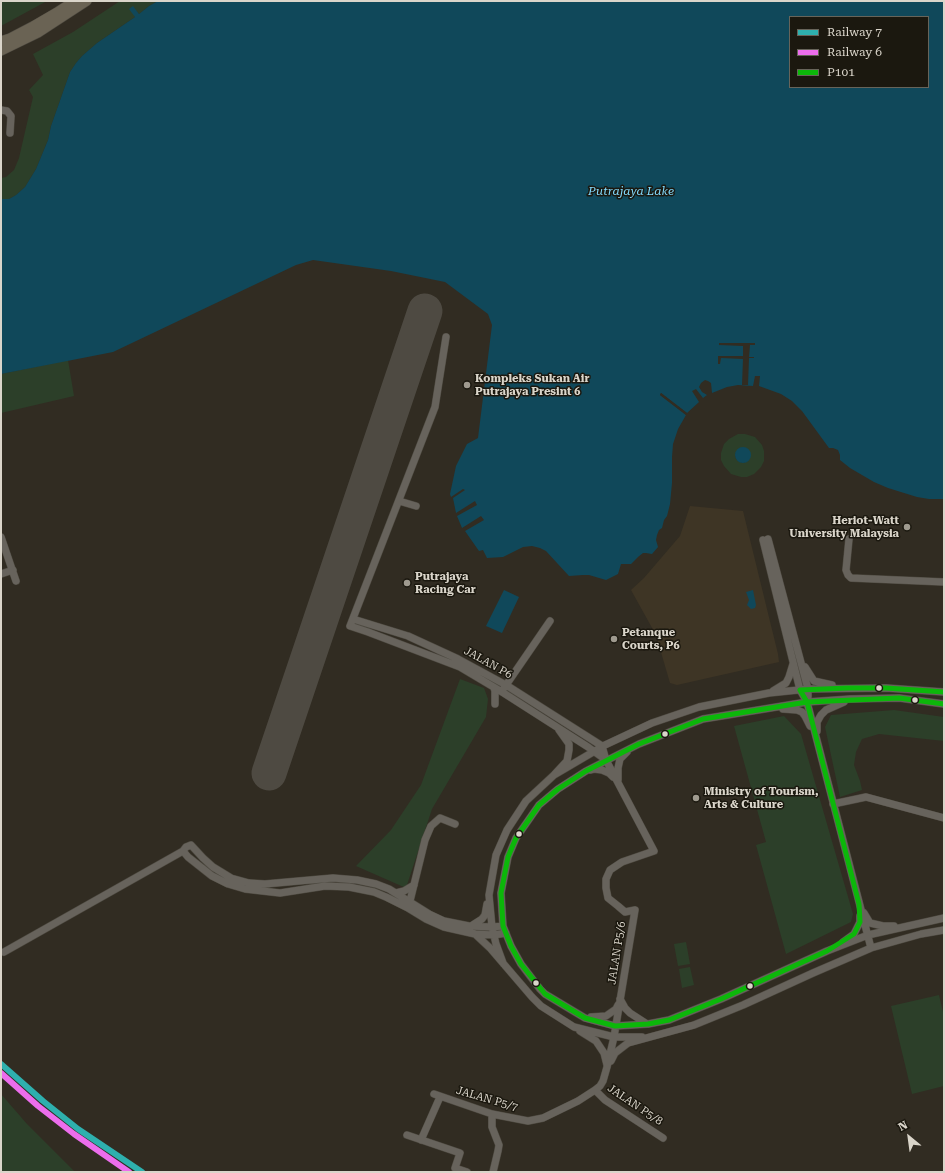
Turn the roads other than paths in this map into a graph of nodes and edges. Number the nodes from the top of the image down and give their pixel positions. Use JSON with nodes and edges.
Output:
{"nodes":[{"id":1,"x":74,"y":1,"type":"edge"},
{"id":2,"x":87,"y":1,"type":"edge"},
{"id":3,"x":1,"y":41,"type":"edge"},
{"id":4,"x":1,"y":51,"type":"edge"},
{"id":5,"x":1,"y":110,"type":"edge"},
{"id":6,"x":10,"y":133,"type":"dead end"},
{"id":7,"x":446,"y":337,"type":"dead end"},
{"id":8,"x":399,"y":501,"type":"junction"},
{"id":9,"x":416,"y":506,"type":"dead end"},
{"id":10,"x":1,"y":537,"type":"edge"},
{"id":11,"x":850,"y":539,"type":"dead end"},
{"id":12,"x":766,"y":540,"type":"dead end"},
{"id":13,"x":13,"y":570,"type":"junction"},
{"id":14,"x":1,"y":574,"type":"edge"},
{"id":15,"x":16,"y":581,"type":"dead end"},
{"id":16,"x":944,"y":582,"type":"edge"},
{"id":17,"x":550,"y":621,"type":"dead end"},
{"id":18,"x":352,"y":622,"type":"junction"},
{"id":19,"x":796,"y":659,"type":"junction"},
{"id":20,"x":944,"y":685,"type":"edge"},
{"id":21,"x":494,"y":688,"type":"junction"},
{"id":22,"x":504,"y":688,"type":"junction"},
{"id":23,"x":848,"y":688,"type":"junction"},
{"id":24,"x":808,"y":689,"type":"junction"},
{"id":25,"x":800,"y":690,"type":"junction"},
{"id":26,"x":922,"y":690,"type":"junction"},
{"id":27,"x":944,"y":692,"type":"edge"},
{"id":28,"x":769,"y":693,"type":"junction"},
{"id":29,"x":509,"y":696,"type":"junction"},
{"id":30,"x":850,"y":699,"type":"junction"},
{"id":31,"x":807,"y":702,"type":"junction"},
{"id":32,"x":944,"y":704,"type":"edge"},
{"id":33,"x":754,"y":710,"type":"junction"},
{"id":34,"x":557,"y":727,"type":"junction"},
{"id":35,"x":817,"y":741,"type":"junction"},
{"id":36,"x":639,"y":744,"type":"junction"},
{"id":37,"x":602,"y":746,"type":"junction"},
{"id":38,"x":595,"y":751,"type":"junction"},
{"id":39,"x":606,"y":760,"type":"junction"},
{"id":40,"x":586,"y":771,"type":"junction"},
{"id":41,"x":554,"y":775,"type":"junction"},
{"id":42,"x":618,"y":783,"type":"junction"},
{"id":43,"x":833,"y":804,"type":"junction"},
{"id":44,"x":944,"y":818,"type":"edge"},
{"id":45,"x":455,"y":824,"type":"dead end"},
{"id":46,"x":183,"y":851,"type":"junction"},
{"id":47,"x":414,"y":885,"type":"junction"},
{"id":48,"x":396,"y":893,"type":"junction"},
{"id":49,"x":489,"y":895,"type":"junction"},
{"id":50,"x":409,"y":904,"type":"junction"},
{"id":51,"x":860,"y":904,"type":"junction"},
{"id":52,"x":944,"y":919,"type":"edge"},
{"id":53,"x":469,"y":926,"type":"junction"},
{"id":54,"x":503,"y":926,"type":"junction"},
{"id":55,"x":907,"y":926,"type":"junction"},
{"id":56,"x":492,"y":927,"type":"junction"},
{"id":57,"x":944,"y":930,"type":"edge"},
{"id":58,"x":506,"y":933,"type":"junction"},
{"id":59,"x":475,"y":934,"type":"junction"},
{"id":60,"x":494,"y":935,"type":"junction"},
{"id":61,"x":868,"y":935,"type":"junction"},
{"id":62,"x":871,"y":948,"type":"junction"},
{"id":63,"x":827,"y":951,"type":"junction"},
{"id":64,"x":4,"y":952,"type":"dead end"},
{"id":65,"x":807,"y":960,"type":"junction"},
{"id":66,"x":503,"y":963,"type":"junction"},
{"id":67,"x":813,"y":973,"type":"junction"},
{"id":68,"x":620,"y":998,"type":"junction"},
{"id":69,"x":585,"y":1018,"type":"junction"},
{"id":70,"x":648,"y":1024,"type":"junction"},
{"id":71,"x":615,"y":1026,"type":"junction"},
{"id":72,"x":574,"y":1027,"type":"junction"},
{"id":73,"x":614,"y":1037,"type":"junction"},
{"id":74,"x":650,"y":1037,"type":"junction"},
{"id":75,"x":607,"y":1067,"type":"junction"},
{"id":76,"x":595,"y":1090,"type":"junction"},
{"id":77,"x":492,"y":1114,"type":"junction"},
{"id":78,"x":407,"y":1136,"type":"dead end"},
{"id":79,"x":663,"y":1138,"type":"dead end"},
{"id":80,"x":421,"y":1140,"type":"junction"},
{"id":81,"x":467,"y":1172,"type":"edge"},
{"id":82,"x":493,"y":1172,"type":"edge"}],
"edges":[{"from":1,"to":3,"type":"main road"},
{"from":2,"to":4,"type":"main road"},
{"from":5,"to":6,"type":"street"},
{"from":7,"to":8,"type":"street"},
{"from":8,"to":9,"type":"street"},
{"from":8,"to":18,"type":"street"},
{"from":10,"to":13,"type":"street"},
{"from":11,"to":16,"type":"street"},
{"from":12,"to":19,"type":"street"},
{"from":13,"to":14,"type":"street"},
{"from":13,"to":15,"type":"street"},
{"from":17,"to":22,"type":"street"},
{"from":18,"to":21,"type":"street","name":"JALAN P6"},
{"from":18,"to":22,"type":"street","name":"JALAN P6"},
{"from":19,"to":23,"type":"street"},
{"from":19,"to":24,"type":"street"},
{"from":19,"to":25,"type":"street"},
{"from":19,"to":28,"type":"street"},
{"from":20,"to":26,"type":"street"},
{"from":21,"to":22,"type":"street","name":"JALAN P6"},
{"from":21,"to":29,"type":"street"},
{"from":22,"to":29,"type":"street","name":"JALAN P6"},
{"from":22,"to":37,"type":"street","name":"JALAN P6"},
{"from":23,"to":24,"type":"street"},
{"from":23,"to":26,"type":"street"},
{"from":24,"to":25,"type":"street"},
{"from":24,"to":31,"type":"street"},
{"from":25,"to":28,"type":"street"},
{"from":25,"to":31,"type":"street"},
{"from":26,"to":27,"type":"street"},
{"from":28,"to":37,"type":"street"},
{"from":29,"to":34,"type":"street","name":"JALAN P6"},
{"from":30,"to":31,"type":"street"},
{"from":30,"to":32,"type":"street"},
{"from":30,"to":35,"type":"street"},
{"from":31,"to":33,"type":"street"},
{"from":31,"to":35,"type":"street"},
{"from":33,"to":35,"type":"street"},
{"from":33,"to":36,"type":"street"},
{"from":34,"to":38,"type":"street","name":"JALAN P6"},
{"from":34,"to":41,"type":"street"},
{"from":35,"to":43,"type":"street"},
{"from":36,"to":39,"type":"street"},
{"from":36,"to":42,"type":"street"},
{"from":37,"to":38,"type":"street"},
{"from":37,"to":39,"type":"street"},
{"from":38,"to":39,"type":"street","name":"JALAN P6"},
{"from":38,"to":41,"type":"street"},
{"from":39,"to":40,"type":"street"},
{"from":39,"to":42,"type":"street","name":"JALAN P5/6"},
{"from":40,"to":42,"type":"street"},
{"from":40,"to":54,"type":"street"},
{"from":41,"to":49,"type":"street"},
{"from":42,"to":68,"type":"street","name":"JALAN P5/6"},
{"from":43,"to":44,"type":"street"},
{"from":43,"to":51,"type":"street"},
{"from":45,"to":47,"type":"street"},
{"from":46,"to":48,"type":"street"},
{"from":46,"to":50,"type":"street"},
{"from":46,"to":64,"type":"street"},
{"from":47,"to":48,"type":"street"},
{"from":47,"to":50,"type":"street"},
{"from":48,"to":50,"type":"street"},
{"from":49,"to":53,"type":"street"},
{"from":49,"to":56,"type":"street"},
{"from":50,"to":53,"type":"street"},
{"from":50,"to":59,"type":"street"},
{"from":51,"to":55,"type":"street"},
{"from":51,"to":61,"type":"street"},
{"from":51,"to":63,"type":"street"},
{"from":52,"to":55,"type":"street"},
{"from":53,"to":56,"type":"street"},
{"from":54,"to":56,"type":"street"},
{"from":54,"to":58,"type":"street"},
{"from":55,"to":61,"type":"street"},
{"from":56,"to":60,"type":"street"},
{"from":57,"to":62,"type":"street"},
{"from":58,"to":60,"type":"street"},
{"from":58,"to":69,"type":"street"},
{"from":59,"to":60,"type":"street"},
{"from":59,"to":66,"type":"street"},
{"from":60,"to":66,"type":"street"},
{"from":61,"to":62,"type":"street"},
{"from":61,"to":63,"type":"street"},
{"from":62,"to":67,"type":"street"},
{"from":63,"to":65,"type":"street"},
{"from":65,"to":67,"type":"street"},
{"from":65,"to":70,"type":"street"},
{"from":66,"to":72,"type":"street"},
{"from":67,"to":74,"type":"street"},
{"from":68,"to":69,"type":"street"},
{"from":68,"to":70,"type":"street"},
{"from":68,"to":71,"type":"street","name":"JALAN P5/6"},
{"from":69,"to":71,"type":"street"},
{"from":70,"to":71,"type":"street"},
{"from":71,"to":73,"type":"street","name":"JALAN P5/6"},
{"from":72,"to":73,"type":"street"},
{"from":72,"to":75,"type":"street"},
{"from":73,"to":74,"type":"street"},
{"from":73,"to":75,"type":"street","name":"JALAN P5/6"},
{"from":74,"to":75,"type":"street"},
{"from":75,"to":76,"type":"street","name":"JALAN P5/7"},
{"from":76,"to":77,"type":"street","name":"JALAN P5/7"},
{"from":76,"to":79,"type":"street","name":"JALAN P5/8"},
{"from":77,"to":80,"type":"street","name":"JALAN P5/7"},
{"from":77,"to":82,"type":"street"},
{"from":78,"to":80,"type":"street"},
{"from":80,"to":81,"type":"street"}]}
